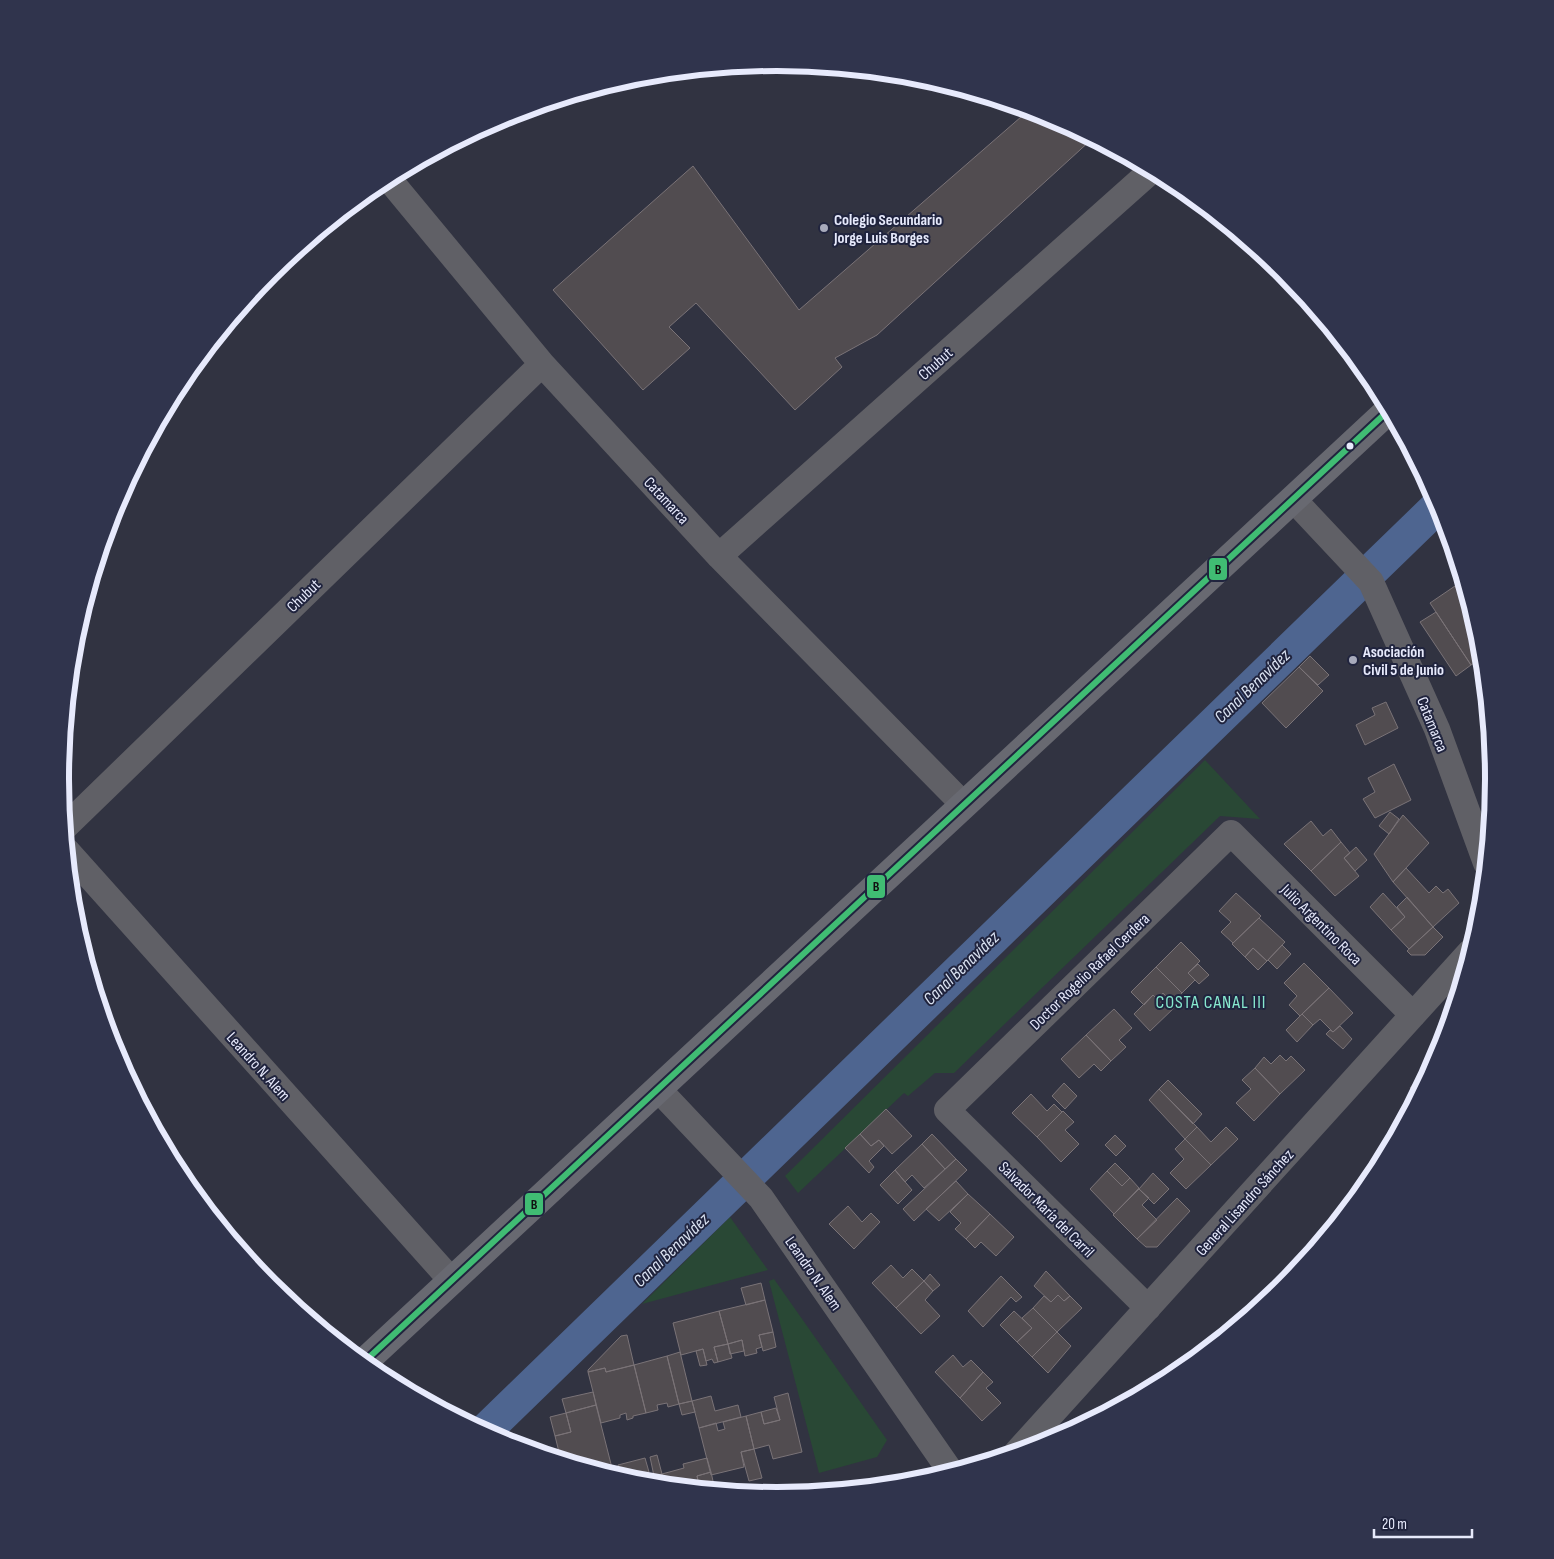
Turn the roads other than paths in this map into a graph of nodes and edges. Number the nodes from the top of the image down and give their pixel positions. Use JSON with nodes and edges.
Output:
{"nodes":[{"id":1,"x":1145,"y":175,"type":"edge"},
{"id":2,"x":394,"y":185,"type":"edge"},
{"id":3,"x":542,"y":364,"type":"junction"},
{"id":4,"x":1384,"y":415,"type":"edge"},
{"id":5,"x":1293,"y":499,"type":"junction"},
{"id":6,"x":719,"y":556,"type":"junction"},
{"id":7,"x":964,"y":805,"type":"junction"},
{"id":8,"x":70,"y":821,"type":"edge"},
{"id":9,"x":1231,"y":832,"type":"joint"},
{"id":10,"x":1481,"y":851,"type":"edge"},
{"id":11,"x":74,"y":858,"type":"edge"},
{"id":12,"x":1461,"y":962,"type":"edge"},
{"id":13,"x":1413,"y":1015,"type":"junction"},
{"id":14,"x":658,"y":1089,"type":"junction"},
{"id":15,"x":947,"y":1110,"type":"joint"},
{"id":16,"x":452,"y":1281,"type":"junction"},
{"id":17,"x":1148,"y":1308,"type":"junction"},
{"id":18,"x":369,"y":1357,"type":"edge"},
{"id":19,"x":1026,"y":1442,"type":"edge"},
{"id":20,"x":948,"y":1467,"type":"edge"}],
"edges":[{"from":1,"to":6,"type":"street","name":"Chubut"},
{"from":2,"to":3,"type":"street","name":"Catamarca"},
{"from":3,"to":6,"type":"street","name":"Catamarca"},
{"from":3,"to":8,"type":"street","name":"Chubut"},
{"from":4,"to":5,"type":"main road"},
{"from":5,"to":7,"type":"main road"},
{"from":5,"to":10,"type":"street","name":"Catamarca"},
{"from":6,"to":7,"type":"street","name":"Catamarca"},
{"from":7,"to":14,"type":"main road"},
{"from":9,"to":13,"type":"street","name":"Julio Argentino Roca"},
{"from":9,"to":15,"type":"street","name":"Doctor Rogelio Rafael Cerdera"},
{"from":11,"to":16,"type":"street","name":"Leandro N. Alem"},
{"from":12,"to":13,"type":"street","name":"General Lisandro Sánchez"},
{"from":13,"to":17,"type":"street","name":"General Lisandro Sánchez"},
{"from":14,"to":16,"type":"main road"},
{"from":14,"to":20,"type":"street","name":"Leandro N. Alem"},
{"from":15,"to":17,"type":"street","name":"Salvador María del Carril"},
{"from":16,"to":18,"type":"main road"},
{"from":17,"to":19,"type":"street","name":"General Lisandro Sánchez"}]}
